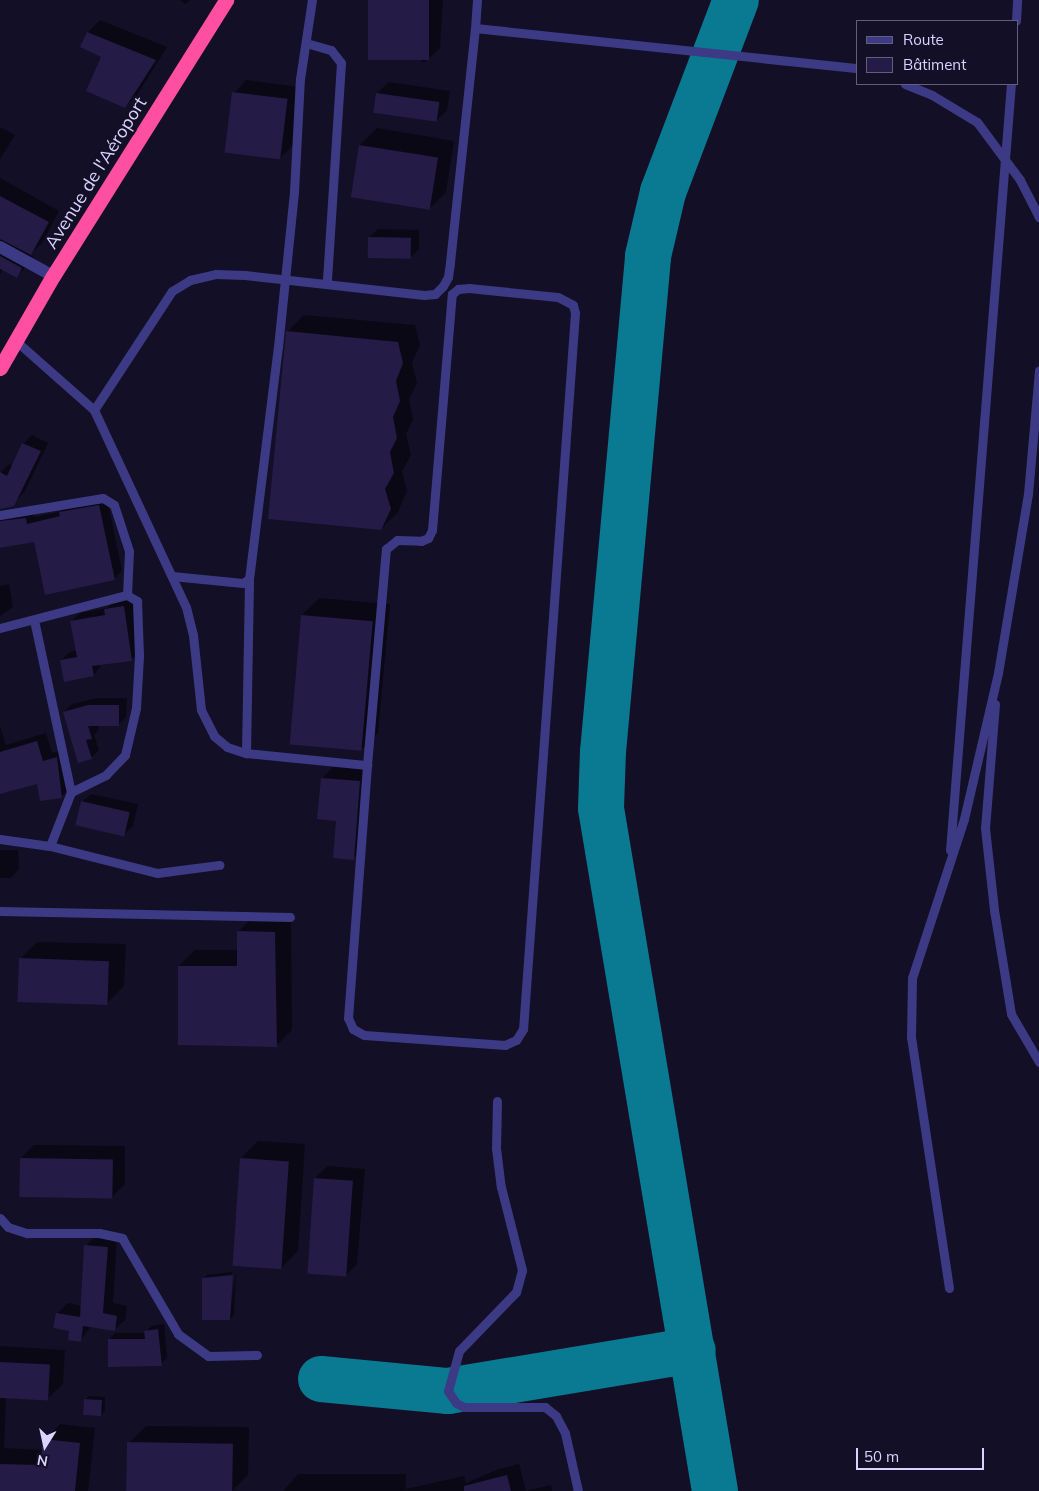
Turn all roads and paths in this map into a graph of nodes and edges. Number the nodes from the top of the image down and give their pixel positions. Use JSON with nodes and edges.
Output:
{"nodes":[{"id":1,"x":226,"y":0,"type":"edge"},
{"id":2,"x":312,"y":0,"type":"edge"},
{"id":3,"x":477,"y":0,"type":"edge"},
{"id":4,"x":1018,"y":0,"type":"edge"},
{"id":5,"x":1016,"y":20,"type":"edge"},
{"id":6,"x":475,"y":28,"type":"junction"},
{"id":7,"x":306,"y":43,"type":"junction"},
{"id":8,"x":856,"y":68,"type":"edge"},
{"id":9,"x":907,"y":85,"type":"edge"},
{"id":10,"x":1011,"y":85,"type":"edge"},
{"id":11,"x":1004,"y":159,"type":"junction"},
{"id":12,"x":1039,"y":217,"type":"edge"},
{"id":13,"x":0,"y":247,"type":"edge"},
{"id":14,"x":53,"y":276,"type":"junction"},
{"id":15,"x":284,"y":280,"type":"junction"},
{"id":16,"x":327,"y":282,"type":"junction"},
{"id":17,"x":16,"y":341,"type":"junction"},
{"id":18,"x":0,"y":368,"type":"edge"},
{"id":19,"x":1039,"y":370,"type":"edge"},
{"id":20,"x":94,"y":410,"type":"junction"},
{"id":21,"x":0,"y":515,"type":"edge"},
{"id":22,"x":172,"y":576,"type":"junction"},
{"id":23,"x":249,"y":579,"type":"junction"},
{"id":24,"x":127,"y":595,"type":"junction"},
{"id":25,"x":34,"y":620,"type":"junction"},
{"id":26,"x":0,"y":628,"type":"edge"},
{"id":27,"x":998,"y":673,"type":"junction"},
{"id":28,"x":246,"y":753,"type":"junction"},
{"id":29,"x":367,"y":765,"type":"junction"},
{"id":30,"x":71,"y":792,"type":"junction"},
{"id":31,"x":0,"y":839,"type":"edge"},
{"id":32,"x":50,"y":846,"type":"junction"},
{"id":33,"x":949,"y":860,"type":"junction"},
{"id":34,"x":219,"y":865,"type":"dead end"},
{"id":35,"x":0,"y":912,"type":"edge"},
{"id":36,"x":290,"y":917,"type":"dead end"},
{"id":37,"x":1039,"y":1062,"type":"edge"},
{"id":38,"x":497,"y":1102,"type":"dead end"},
{"id":39,"x":0,"y":1218,"type":"edge"},
{"id":40,"x":949,"y":1288,"type":"dead end"},
{"id":41,"x":257,"y":1355,"type":"dead end"},
{"id":42,"x":578,"y":1491,"type":"edge"}],
"edges":[{"from":1,"to":14,"type":"highway","name":"Avenue de l'Aéroport"},
{"from":2,"to":7,"type":"lane"},
{"from":3,"to":6,"type":"lane"},
{"from":4,"to":5,"type":"lane"},
{"from":6,"to":8,"type":"lane"},
{"from":6,"to":16,"type":"lane"},
{"from":7,"to":15,"type":"lane"},
{"from":7,"to":16,"type":"lane"},
{"from":9,"to":11,"type":"lane"},
{"from":10,"to":11,"type":"lane"},
{"from":11,"to":12,"type":"lane"},
{"from":11,"to":33,"type":"lane"},
{"from":13,"to":14,"type":"street"},
{"from":14,"to":17,"type":"highway","name":"Avenue de l'Aéroport"},
{"from":15,"to":16,"type":"lane"},
{"from":15,"to":20,"type":"lane"},
{"from":15,"to":23,"type":"lane"},
{"from":17,"to":18,"type":"highway","name":"Avenue de l'Aéroport"},
{"from":17,"to":20,"type":"lane"},
{"from":19,"to":27,"type":"lane"},
{"from":20,"to":22,"type":"lane"},
{"from":21,"to":24,"type":"lane"},
{"from":22,"to":23,"type":"lane"},
{"from":22,"to":28,"type":"lane"},
{"from":23,"to":28,"type":"lane"},
{"from":24,"to":25,"type":"lane"},
{"from":24,"to":30,"type":"lane"},
{"from":25,"to":26,"type":"lane"},
{"from":25,"to":30,"type":"lane"},
{"from":27,"to":33,"type":"lane"},
{"from":27,"to":37,"type":"lane"},
{"from":28,"to":29,"type":"lane"},
{"from":29,"to":29,"type":"lane"},
{"from":30,"to":32,"type":"lane"},
{"from":31,"to":32,"type":"lane"},
{"from":32,"to":34,"type":"lane"},
{"from":33,"to":40,"type":"lane"},
{"from":35,"to":36,"type":"lane"},
{"from":38,"to":42,"type":"lane"},
{"from":39,"to":41,"type":"lane"}]}
